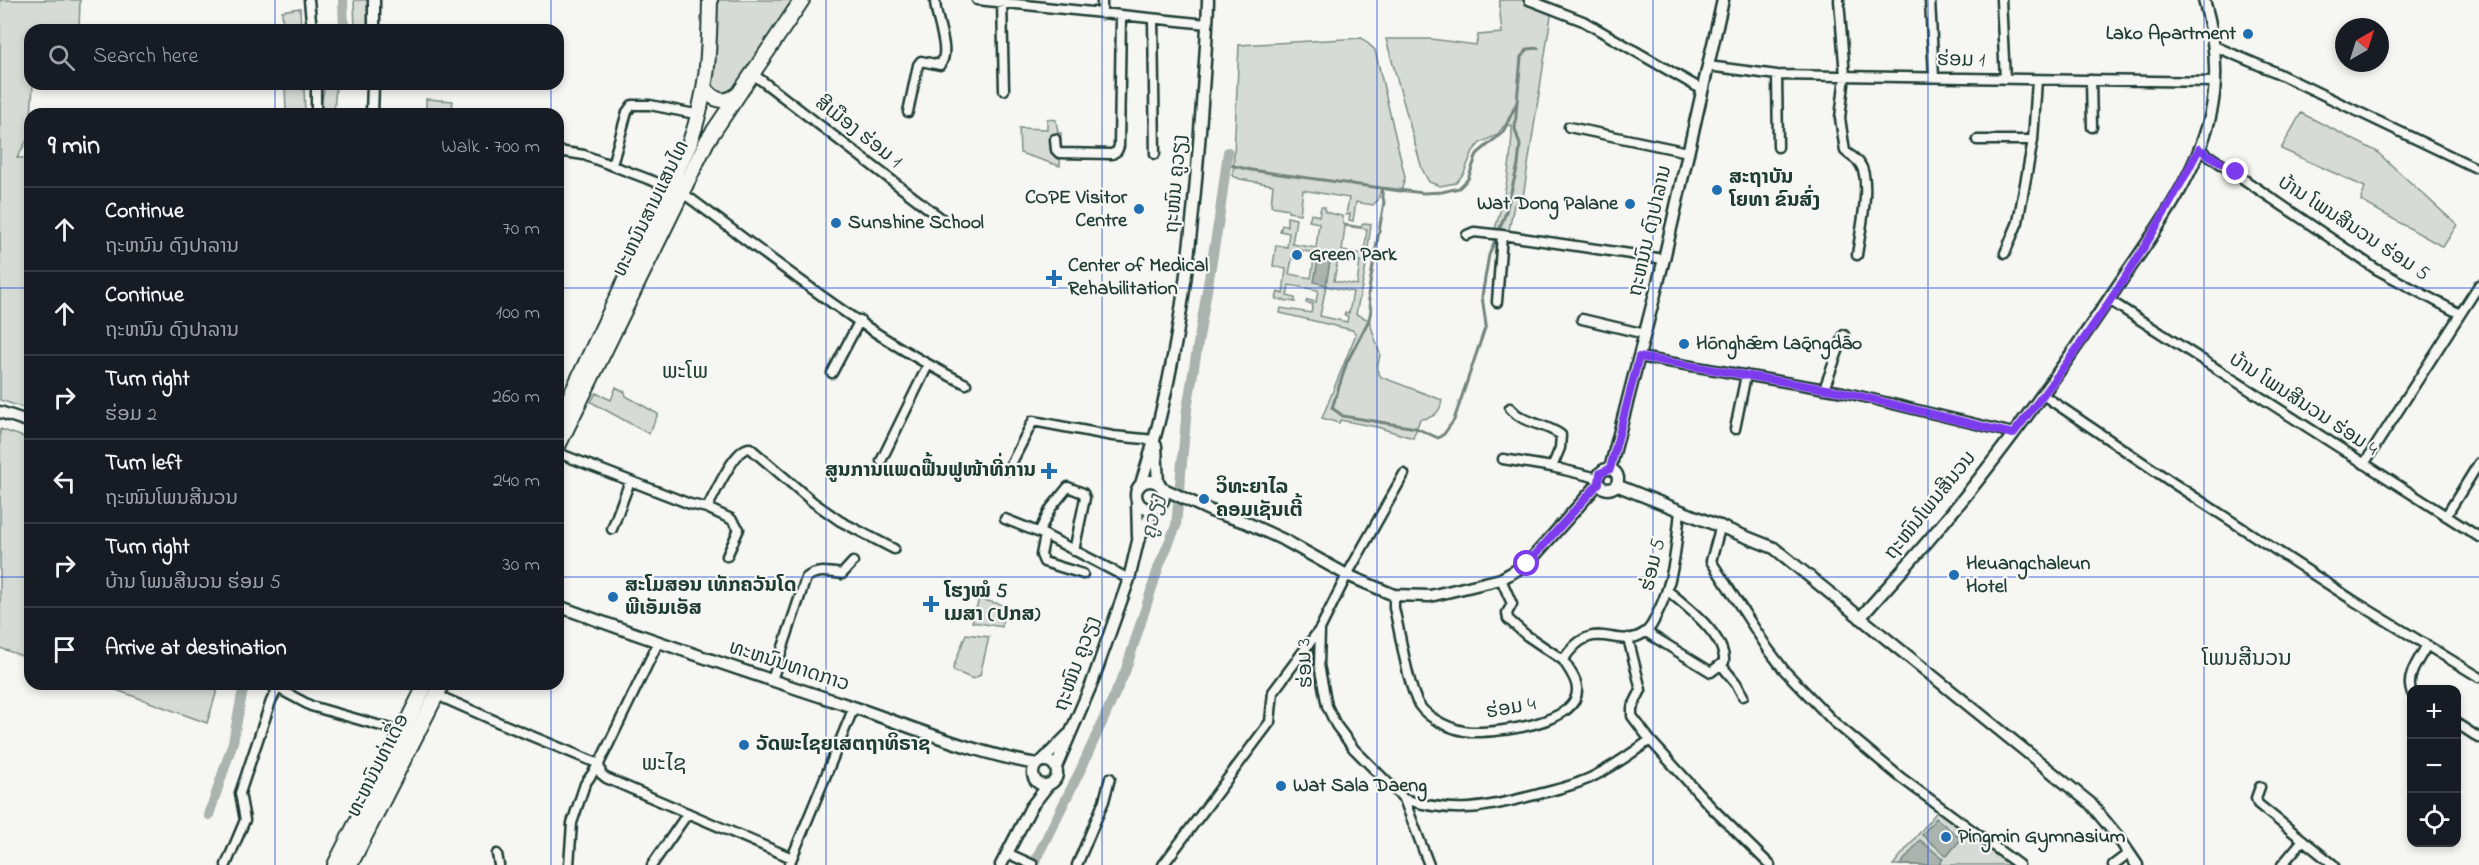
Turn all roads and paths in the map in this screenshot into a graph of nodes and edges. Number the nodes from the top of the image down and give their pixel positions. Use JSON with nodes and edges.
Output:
{"nodes":[{"id":1,"x":309,"y":0,"type":"edge"},
{"id":2,"x":374,"y":0,"type":"edge"},
{"id":3,"x":710,"y":0,"type":"edge"},
{"id":4,"x":802,"y":0,"type":"edge"},
{"id":5,"x":935,"y":0,"type":"edge"},
{"id":6,"x":977,"y":0,"type":"edge"},
{"id":7,"x":1102,"y":0,"type":"edge"},
{"id":8,"x":1208,"y":0,"type":"edge"},
{"id":9,"x":1528,"y":0,"type":"edge"},
{"id":10,"x":1723,"y":0,"type":"edge"},
{"id":11,"x":1839,"y":0,"type":"edge"},
{"id":12,"x":1930,"y":0,"type":"edge"},
{"id":13,"x":2001,"y":0,"type":"edge"},
{"id":14,"x":2204,"y":0,"type":"edge"},
{"id":15,"x":997,"y":1,"type":"edge"},
{"id":16,"x":1102,"y":14,"type":"junction"},
{"id":17,"x":1121,"y":16,"type":"junction"},
{"id":18,"x":1153,"y":19,"type":"junction"},
{"id":19,"x":311,"y":24,"type":"edge"},
{"id":20,"x":374,"y":24,"type":"edge"},
{"id":21,"x":1207,"y":24,"type":"junction"},
{"id":22,"x":2214,"y":46,"type":"junction"},
{"id":23,"x":1708,"y":66,"type":"junction"},
{"id":24,"x":753,"y":74,"type":"junction"},
{"id":25,"x":1778,"y":75,"type":"junction"},
{"id":26,"x":1845,"y":76,"type":"junction"},
{"id":27,"x":1934,"y":77,"type":"junction"},
{"id":28,"x":2005,"y":79,"type":"junction"},
{"id":29,"x":2037,"y":80,"type":"junction"},
{"id":30,"x":2091,"y":80,"type":"junction"},
{"id":31,"x":2214,"y":82,"type":"junction"},
{"id":32,"x":1701,"y":89,"type":"junction"},
{"id":33,"x":316,"y":90,"type":"edge"},
{"id":34,"x":373,"y":90,"type":"edge"},
{"id":35,"x":706,"y":90,"type":"junction"},
{"id":36,"x":1004,"y":90,"type":"dead end"},
{"id":37,"x":739,"y":93,"type":"junction"},
{"id":38,"x":315,"y":108,"type":"edge"},
{"id":39,"x":372,"y":108,"type":"edge"},
{"id":40,"x":908,"y":112,"type":"dead end"},
{"id":41,"x":700,"y":115,"type":"junction"},
{"id":42,"x":1569,"y":127,"type":"dead end"},
{"id":43,"x":2092,"y":127,"type":"dead end"},
{"id":44,"x":1055,"y":139,"type":"dead end"},
{"id":45,"x":1977,"y":140,"type":"dead end"},
{"id":46,"x":2033,"y":140,"type":"junction"},
{"id":47,"x":706,"y":141,"type":"junction"},
{"id":48,"x":1778,"y":147,"type":"dead end"},
{"id":49,"x":2199,"y":149,"type":"junction"},
{"id":50,"x":564,"y":152,"type":"edge"},
{"id":51,"x":1688,"y":152,"type":"junction"},
{"id":52,"x":1155,"y":154,"type":"dead end"},
{"id":53,"x":612,"y":165,"type":"junction"},
{"id":54,"x":2474,"y":167,"type":"dead end"},
{"id":55,"x":675,"y":189,"type":"junction"},
{"id":56,"x":942,"y":219,"type":"dead end"},
{"id":57,"x":1467,"y":235,"type":"dead end"},
{"id":58,"x":1507,"y":236,"type":"junction"},
{"id":59,"x":2005,"y":253,"type":"dead end"},
{"id":60,"x":1857,"y":255,"type":"dead end"},
{"id":61,"x":1664,"y":260,"type":"junction"},
{"id":62,"x":2479,"y":285,"type":"edge"},
{"id":63,"x":2109,"y":300,"type":"junction"},
{"id":64,"x":1497,"y":302,"type":"dead end"},
{"id":65,"x":2460,"y":314,"type":"junction"},
{"id":66,"x":1582,"y":319,"type":"dead end"},
{"id":67,"x":860,"y":320,"type":"junction"},
{"id":68,"x":1645,"y":334,"type":"junction"},
{"id":69,"x":1844,"y":335,"type":"dead end"},
{"id":70,"x":1639,"y":357,"type":"junction"},
{"id":71,"x":928,"y":365,"type":"junction"},
{"id":72,"x":832,"y":373,"type":"dead end"},
{"id":73,"x":1746,"y":375,"type":"junction"},
{"id":74,"x":966,"y":384,"type":"dead end"},
{"id":75,"x":1824,"y":389,"type":"junction"},
{"id":76,"x":2043,"y":395,"type":"junction"},
{"id":77,"x":1510,"y":408,"type":"dead end"},
{"id":78,"x":564,"y":411,"type":"edge"},
{"id":79,"x":0,"y":412,"type":"edge"},
{"id":80,"x":24,"y":420,"type":"edge"},
{"id":81,"x":1735,"y":429,"type":"dead end"},
{"id":82,"x":564,"y":434,"type":"edge"},
{"id":83,"x":2013,"y":434,"type":"junction"},
{"id":84,"x":1155,"y":440,"type":"junction"},
{"id":85,"x":564,"y":455,"type":"edge"},
{"id":86,"x":1503,"y":459,"type":"dead end"},
{"id":87,"x":881,"y":461,"type":"dead end"},
{"id":88,"x":2479,"y":463,"type":"edge"},
{"id":89,"x":2364,"y":464,"type":"junction"},
{"id":90,"x":1552,"y":467,"type":"junction"},
{"id":91,"x":1610,"y":469,"type":"junction"},
{"id":92,"x":1008,"y":470,"type":"dead end"},
{"id":93,"x":1404,"y":474,"type":"dead end"},
{"id":94,"x":1598,"y":480,"type":"junction"},
{"id":95,"x":630,"y":481,"type":"junction"},
{"id":96,"x":1141,"y":484,"type":"junction"},
{"id":97,"x":1616,"y":485,"type":"junction"},
{"id":98,"x":1162,"y":496,"type":"junction"},
{"id":99,"x":1137,"y":500,"type":"junction"},
{"id":100,"x":707,"y":508,"type":"junction"},
{"id":101,"x":1680,"y":511,"type":"junction"},
{"id":102,"x":2446,"y":516,"type":"junction"},
{"id":103,"x":1005,"y":519,"type":"dead end"},
{"id":104,"x":1721,"y":525,"type":"junction"},
{"id":105,"x":612,"y":529,"type":"dead end"},
{"id":106,"x":1042,"y":533,"type":"junction"},
{"id":107,"x":2479,"y":537,"type":"edge"},
{"id":108,"x":1138,"y":541,"type":"junction"},
{"id":109,"x":894,"y":549,"type":"dead end"},
{"id":110,"x":1074,"y":551,"type":"junction"},
{"id":111,"x":727,"y":556,"type":"dead end"},
{"id":112,"x":853,"y":562,"type":"dead end"},
{"id":113,"x":1083,"y":574,"type":"dead end"},
{"id":114,"x":1347,"y":575,"type":"junction"},
{"id":115,"x":1129,"y":579,"type":"junction"},
{"id":116,"x":1501,"y":579,"type":"junction"},
{"id":117,"x":1668,"y":591,"type":"junction"},
{"id":118,"x":1394,"y":595,"type":"junction"},
{"id":119,"x":564,"y":608,"type":"edge"},
{"id":120,"x":1860,"y":618,"type":"junction"},
{"id":121,"x":1320,"y":629,"type":"junction"},
{"id":122,"x":1646,"y":632,"type":"junction"},
{"id":123,"x":1629,"y":638,"type":"junction"},
{"id":124,"x":658,"y":643,"type":"junction"},
{"id":125,"x":2427,"y":645,"type":"junction"},
{"id":126,"x":1563,"y":660,"type":"junction"},
{"id":127,"x":1722,"y":666,"type":"junction"},
{"id":128,"x":2479,"y":677,"type":"edge"},
{"id":129,"x":772,"y":680,"type":"junction"},
{"id":130,"x":2408,"y":685,"type":"edge"},
{"id":131,"x":278,"y":690,"type":"edge"},
{"id":132,"x":283,"y":690,"type":"edge"},
{"id":133,"x":422,"y":690,"type":"edge"},
{"id":134,"x":439,"y":690,"type":"edge"},
{"id":135,"x":442,"y":690,"type":"edge"},
{"id":136,"x":1743,"y":696,"type":"dead end"},
{"id":137,"x":854,"y":707,"type":"junction"},
{"id":138,"x":2461,"y":726,"type":"edge"},
{"id":139,"x":1073,"y":730,"type":"junction"},
{"id":140,"x":402,"y":732,"type":"junction"},
{"id":141,"x":2479,"y":738,"type":"edge"},
{"id":142,"x":1650,"y":740,"type":"junction"},
{"id":143,"x":1011,"y":759,"type":"junction"},
{"id":144,"x":1039,"y":763,"type":"junction"},
{"id":145,"x":599,"y":764,"type":"junction"},
{"id":146,"x":1056,"y":767,"type":"junction"},
{"id":147,"x":1034,"y":777,"type":"junction"},
{"id":148,"x":1110,"y":778,"type":"dead end"},
{"id":149,"x":1049,"y":784,"type":"junction"},
{"id":150,"x":2260,"y":787,"type":"dead end"},
{"id":151,"x":1404,"y":799,"type":"junction"},
{"id":152,"x":1030,"y":807,"type":"junction"},
{"id":153,"x":688,"y":813,"type":"junction"},
{"id":154,"x":2303,"y":840,"type":"junction"},
{"id":155,"x":2129,"y":853,"type":"junction"},
{"id":156,"x":497,"y":854,"type":"dead end"},
{"id":157,"x":1011,"y":855,"type":"junction"},
{"id":158,"x":790,"y":862,"type":"edge"},
{"id":159,"x":226,"y":865,"type":"edge"},
{"id":160,"x":334,"y":865,"type":"edge"},
{"id":161,"x":350,"y":865,"type":"edge"},
{"id":162,"x":499,"y":865,"type":"edge"},
{"id":163,"x":569,"y":865,"type":"edge"},
{"id":164,"x":652,"y":865,"type":"edge"},
{"id":165,"x":1001,"y":865,"type":"edge"},
{"id":166,"x":1033,"y":865,"type":"edge"},
{"id":167,"x":1077,"y":865,"type":"edge"},
{"id":168,"x":1163,"y":865,"type":"edge"},
{"id":169,"x":1428,"y":865,"type":"edge"},
{"id":170,"x":1770,"y":865,"type":"edge"},
{"id":171,"x":2019,"y":865,"type":"edge"},
{"id":172,"x":2113,"y":865,"type":"edge"},
{"id":173,"x":2137,"y":865,"type":"edge"},
{"id":174,"x":2282,"y":865,"type":"edge"},
{"id":175,"x":2334,"y":865,"type":"edge"}],
"edges":[{"from":1,"to":19,"type":"street"},
{"from":2,"to":20,"type":"street"},
{"from":3,"to":35,"type":"main road"},
{"from":4,"to":24,"type":"main road","name":"ທະຫນົນສາມແສນໄທ"},
{"from":5,"to":40,"type":"street"},
{"from":6,"to":15,"type":"street"},
{"from":7,"to":16,"type":"street"},
{"from":8,"to":21,"type":"street","name":"ຖະໜົນ ຄູວຽງ"},
{"from":9,"to":32,"type":"street"},
{"from":10,"to":23,"type":"street","name":"ຖະຫນົນ ດົງປາລານ"},
{"from":11,"to":26,"type":"street"},
{"from":12,"to":27,"type":"street"},
{"from":13,"to":28,"type":"street"},
{"from":14,"to":22,"type":"street","name":"ຖະໜົນໂພນສີນວນ"},
{"from":15,"to":16,"type":"street"},
{"from":15,"to":36,"type":"street"},
{"from":16,"to":17,"type":"street"},
{"from":17,"to":18,"type":"street"},
{"from":17,"to":44,"type":"street"},
{"from":18,"to":21,"type":"street"},
{"from":18,"to":52,"type":"street"},
{"from":21,"to":84,"type":"street","name":"ຖະໜົນ ຄູວຽງ"},
{"from":22,"to":31,"type":"street","name":"ຖະໜົນໂພນສີນວນ"},
{"from":22,"to":54,"type":"street"},
{"from":23,"to":25,"type":"street","name":"ຮ່ອມ 1"},
{"from":23,"to":32,"type":"street","name":"ຖະຫນົນ ດົງປາລານ"},
{"from":24,"to":37,"type":"main road","name":"ທະຫນົນສາມແສນໄທ"},
{"from":24,"to":56,"type":"street","name":"ສີເມືອງ ຮ່ອມ 1"},
{"from":25,"to":26,"type":"street","name":"ຮ່ອມ 1"},
{"from":25,"to":48,"type":"street"},
{"from":26,"to":27,"type":"street","name":"ຮ່ອມ 1"},
{"from":26,"to":60,"type":"street"},
{"from":27,"to":28,"type":"street","name":"ຮ່ອມ 1"},
{"from":28,"to":29,"type":"street","name":"ຮ່ອມ 1"},
{"from":29,"to":30,"type":"street","name":"ຮ່ອມ 1"},
{"from":29,"to":46,"type":"street"},
{"from":30,"to":31,"type":"street","name":"ຮ່ອມ 1"},
{"from":30,"to":43,"type":"street"},
{"from":31,"to":49,"type":"street","name":"ຖະໜົນໂພນສີນວນ"},
{"from":32,"to":51,"type":"street","name":"ຖະຫນົນ ດົງປາລານ"},
{"from":33,"to":38,"type":"street"},
{"from":34,"to":39,"type":"street"},
{"from":35,"to":37,"type":"main road"},
{"from":35,"to":41,"type":"main road"},
{"from":37,"to":47,"type":"main road","name":"ທະຫນົນສາມແສນໄທ"},
{"from":41,"to":47,"type":"main road"},
{"from":41,"to":53,"type":"street"},
{"from":41,"to":55,"type":"main road"},
{"from":42,"to":51,"type":"street"},
{"from":45,"to":46,"type":"street"},
{"from":46,"to":59,"type":"street"},
{"from":47,"to":55,"type":"main road","name":"ທະຫນົນສາມແສນໄທ"},
{"from":49,"to":63,"type":"street","name":"ຖະໜົນໂພນສີນວນ"},
{"from":49,"to":65,"type":"street","name":"ບ້ານ ໂພນສີນວນ ຮ່ອມ 5"},
{"from":50,"to":53,"type":"street"},
{"from":51,"to":61,"type":"street","name":"ຖະຫນົນ ດົງປາລານ"},
{"from":53,"to":55,"type":"street"},
{"from":55,"to":67,"type":"street"},
{"from":55,"to":78,"type":"main road"},
{"from":55,"to":82,"type":"main road","name":"ທະຫນົນສາມແສນໄທ"},
{"from":57,"to":58,"type":"street"},
{"from":58,"to":61,"type":"street"},
{"from":58,"to":64,"type":"street"},
{"from":61,"to":68,"type":"street","name":"ຖະຫນົນ ດົງປາລານ"},
{"from":62,"to":65,"type":"street"},
{"from":63,"to":76,"type":"street","name":"ຖະໜົນໂພນສີນວນ"},
{"from":63,"to":89,"type":"street","name":"ບ້ານ ໂພນສີນວນ ຮ່ອມ 4"},
{"from":65,"to":89,"type":"street"},
{"from":66,"to":68,"type":"street"},
{"from":67,"to":71,"type":"street"},
{"from":67,"to":72,"type":"street"},
{"from":68,"to":70,"type":"street","name":"ຖະຫນົນ ດົງປາລານ"},
{"from":69,"to":75,"type":"street"},
{"from":70,"to":73,"type":"street"},
{"from":70,"to":91,"type":"street","name":"ຖະຫນົນ ດົງປາລານ"},
{"from":71,"to":74,"type":"street"},
{"from":71,"to":87,"type":"street"},
{"from":73,"to":75,"type":"street"},
{"from":73,"to":81,"type":"street"},
{"from":75,"to":83,"type":"street"},
{"from":76,"to":83,"type":"street","name":"ຖະໜົນໂພນສີນວນ"},
{"from":76,"to":125,"type":"street"},
{"from":77,"to":90,"type":"street"},
{"from":79,"to":80,"type":"street"},
{"from":83,"to":120,"type":"street","name":"ຖະໜົນໂພນສີນວນ"},
{"from":84,"to":92,"type":"street"},
{"from":84,"to":96,"type":"street","name":"ຖະໜົນ ຄູວຽງ"},
{"from":84,"to":98,"type":"street","name":"ຖະໜົນ ຄູວຽງ"},
{"from":85,"to":95,"type":"street"},
{"from":86,"to":90,"type":"street"},
{"from":88,"to":102,"type":"street"},
{"from":89,"to":102,"type":"street","name":"ບ້ານ ໂພນສີນວນ ຮ່ອມ 4"},
{"from":90,"to":94,"type":"street"},
{"from":91,"to":94,"type":"street"},
{"from":91,"to":97,"type":"street"},
{"from":93,"to":114,"type":"street","name":"ຮ່ອມ 3"},
{"from":94,"to":97,"type":"street"},
{"from":94,"to":116,"type":"street"},
{"from":95,"to":100,"type":"street"},
{"from":95,"to":105,"type":"street"},
{"from":96,"to":98,"type":"street"},
{"from":96,"to":99,"type":"street","name":"ຖະໜົນ ຄູວຽງ"},
{"from":97,"to":101,"type":"street"},
{"from":98,"to":99,"type":"street"},
{"from":98,"to":108,"type":"street","name":"ຖະໜົນ ຄູວຽງ"},
{"from":98,"to":114,"type":"street"},
{"from":99,"to":108,"type":"street","name":"ຖະໜົນ ຄູວຽງ"},
{"from":100,"to":109,"type":"street"},
{"from":100,"to":111,"type":"street"},
{"from":101,"to":104,"type":"street"},
{"from":101,"to":117,"type":"street","name":"ຮ່ອມ 5"},
{"from":102,"to":107,"type":"street","name":"ບ້ານ ໂພນສີນວນ ຮ່ອມ 4"},
{"from":103,"to":106,"type":"street"},
{"from":104,"to":120,"type":"street"},
{"from":104,"to":171,"type":"street"},
{"from":106,"to":110,"type":"street"},
{"from":106,"to":110,"type":"street"},
{"from":106,"to":113,"type":"street"},
{"from":108,"to":115,"type":"street","name":"ຖະໜົນ ຄູວຽງ"},
{"from":110,"to":115,"type":"street"},
{"from":112,"to":129,"type":"street"},
{"from":114,"to":118,"type":"street"},
{"from":114,"to":121,"type":"street","name":"ຮ່ອມ 3"},
{"from":115,"to":139,"type":"street","name":"ຖະໜົນ ຄູວຽງ"},
{"from":116,"to":118,"type":"street"},
{"from":116,"to":126,"type":"street"},
{"from":117,"to":122,"type":"street","name":"ຮ່ອມ 5"},
{"from":117,"to":127,"type":"street"},
{"from":118,"to":126,"type":"street","name":"ຮ່ອມ 4"},
{"from":119,"to":124,"type":"street","name":"ທະຫນົນທາດກາວ"},
{"from":120,"to":155,"type":"street"},
{"from":121,"to":151,"type":"street","name":"ຮ່ອມ 3"},
{"from":121,"to":168,"type":"street"},
{"from":122,"to":123,"type":"street"},
{"from":122,"to":127,"type":"street"},
{"from":123,"to":126,"type":"street"},
{"from":123,"to":142,"type":"street"},
{"from":124,"to":129,"type":"street","name":"ທະຫນົນທາດກາວ"},
{"from":124,"to":145,"type":"street"},
{"from":125,"to":128,"type":"street"},
{"from":125,"to":130,"type":"street"},
{"from":127,"to":136,"type":"street"},
{"from":129,"to":137,"type":"street","name":"ທະຫນົນທາດກາວ"},
{"from":131,"to":159,"type":"street"},
{"from":132,"to":140,"type":"street"},
{"from":133,"to":140,"type":"main road","name":"ທະຫນົນທ່າເດື່ອ"},
{"from":134,"to":161,"type":"main road","name":"ທະຫນົນທ່າເດື່ອ"},
{"from":135,"to":145,"type":"street"},
{"from":137,"to":143,"type":"street","name":"ທະຫນົນທາດກາວ"},
{"from":137,"to":158,"type":"street"},
{"from":138,"to":141,"type":"street"},
{"from":139,"to":144,"type":"street","name":"ຖະໜົນ ຄູວຽງ"},
{"from":139,"to":146,"type":"street","name":"ຖະໜົນ ຄູວຽງ"},
{"from":140,"to":160,"type":"main road","name":"ທະຫນົນທ່າເດື່ອ"},
{"from":142,"to":151,"type":"street"},
{"from":142,"to":170,"type":"street"},
{"from":143,"to":144,"type":"street"},
{"from":143,"to":147,"type":"street"},
{"from":144,"to":146,"type":"street"},
{"from":144,"to":147,"type":"street"},
{"from":145,"to":153,"type":"street"},
{"from":145,"to":163,"type":"street"},
{"from":146,"to":149,"type":"street"},
{"from":147,"to":149,"type":"street"},
{"from":147,"to":152,"type":"street"},
{"from":148,"to":167,"type":"street"},
{"from":149,"to":152,"type":"street"},
{"from":150,"to":154,"type":"street"},
{"from":151,"to":169,"type":"street"},
{"from":152,"to":157,"type":"street"},
{"from":153,"to":158,"type":"street"},
{"from":153,"to":164,"type":"street"},
{"from":154,"to":174,"type":"street"},
{"from":154,"to":175,"type":"street"},
{"from":155,"to":172,"type":"street"},
{"from":155,"to":173,"type":"street"},
{"from":156,"to":162,"type":"street"},
{"from":157,"to":165,"type":"street"},
{"from":157,"to":166,"type":"street"}]}
